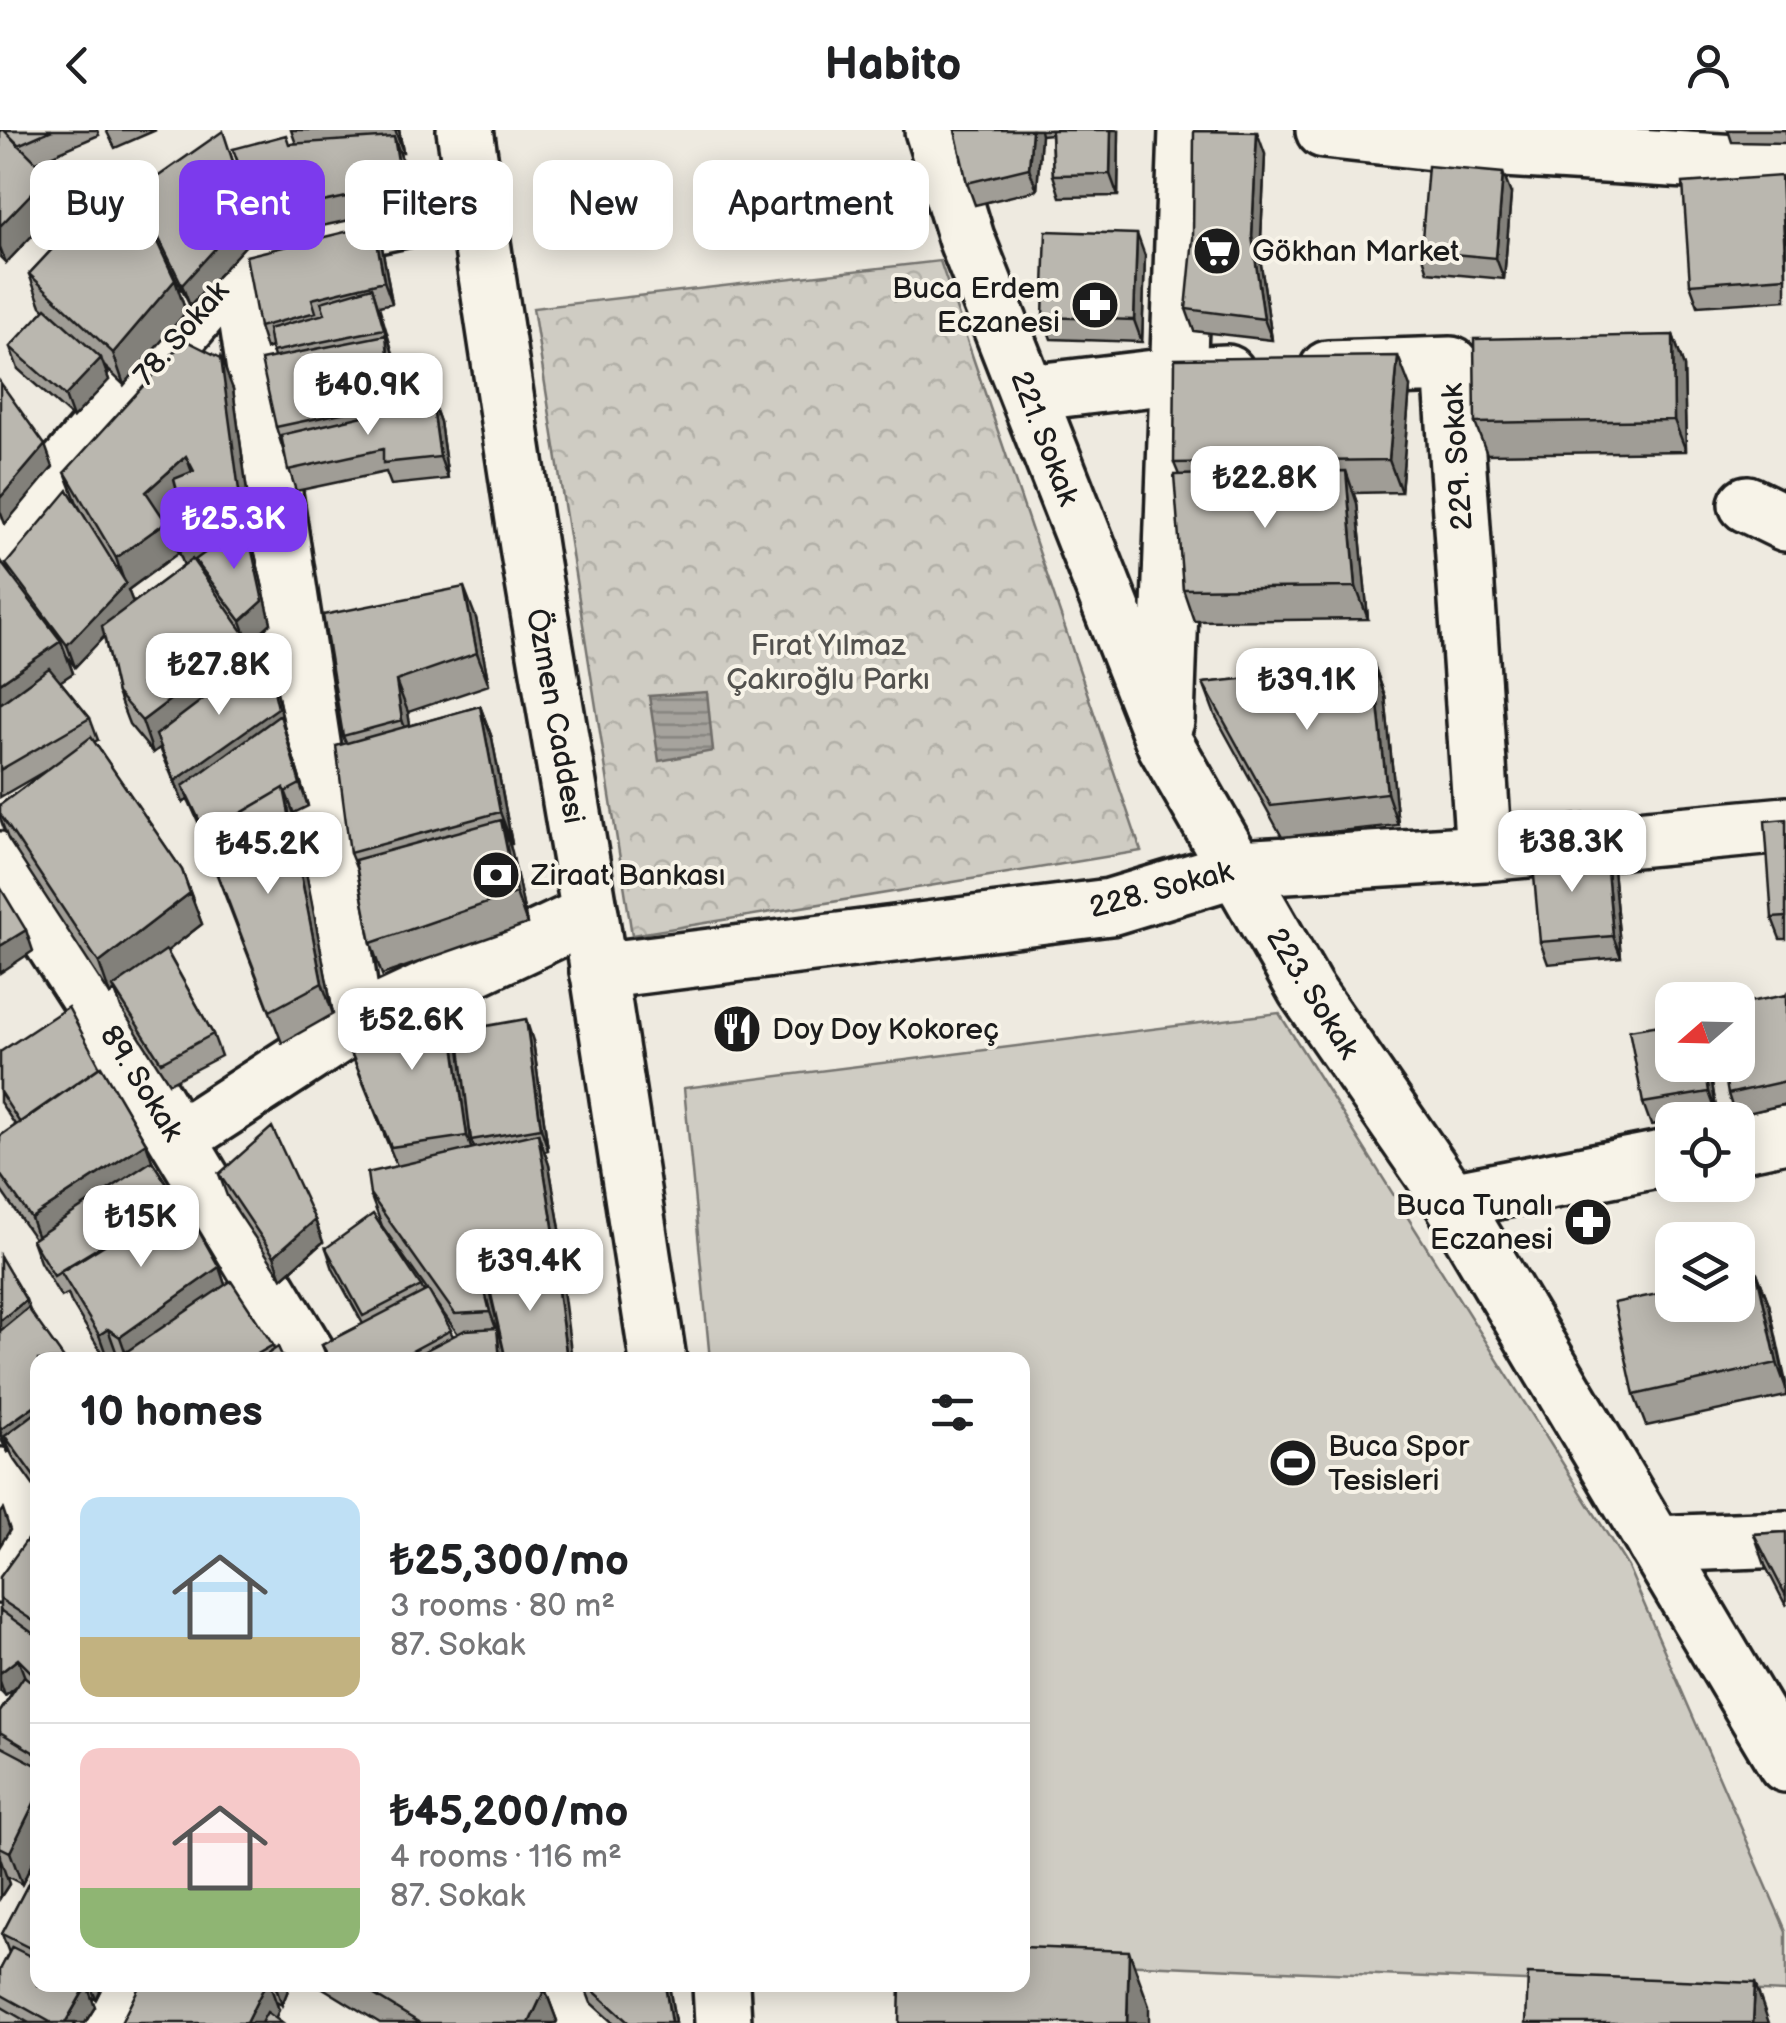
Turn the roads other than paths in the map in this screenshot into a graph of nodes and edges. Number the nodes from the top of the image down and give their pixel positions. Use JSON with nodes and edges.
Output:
{"nodes":[{"id":1,"x":465,"y":130,"type":"edge"},
{"id":2,"x":932,"y":130,"type":"edge"},
{"id":3,"x":1186,"y":130,"type":"edge"},
{"id":4,"x":1324,"y":130,"type":"edge"},
{"id":5,"x":1489,"y":139,"type":"edge"},
{"id":6,"x":469,"y":160,"type":"edge"},
{"id":7,"x":1786,"y":166,"type":"edge"},
{"id":8,"x":345,"y":230,"type":"edge"},
{"id":9,"x":483,"y":250,"type":"edge"},
{"id":10,"x":240,"y":265,"type":"junction"},
{"id":11,"x":1180,"y":374,"type":"junction"},
{"id":12,"x":1028,"y":393,"type":"junction"},
{"id":13,"x":0,"y":544,"type":"edge"},
{"id":14,"x":1165,"y":744,"type":"junction"},
{"id":15,"x":1786,"y":825,"type":"edge"},
{"id":16,"x":1484,"y":853,"type":"junction"},
{"id":17,"x":0,"y":860,"type":"edge"},
{"id":18,"x":1238,"y":868,"type":"junction"},
{"id":19,"x":590,"y":914,"type":"junction"},
{"id":20,"x":598,"y":971,"type":"junction"},
{"id":21,"x":356,"y":1024,"type":"junction"},
{"id":22,"x":1786,"y":1134,"type":"edge"},
{"id":23,"x":178,"y":1139,"type":"junction"},
{"id":24,"x":1755,"y":1140,"type":"edge"},
{"id":25,"x":1655,"y":1159,"type":"edge"},
{"id":26,"x":1451,"y":1200,"type":"junction"},
{"id":27,"x":307,"y":1352,"type":"edge"},
{"id":28,"x":648,"y":1352,"type":"edge"},
{"id":29,"x":0,"y":1476,"type":"edge"},
{"id":30,"x":30,"y":1513,"type":"edge"},
{"id":31,"x":30,"y":1532,"type":"edge"},
{"id":32,"x":1786,"y":1539,"type":"edge"},
{"id":33,"x":1655,"y":1544,"type":"junction"},
{"id":34,"x":0,"y":1575,"type":"edge"},
{"id":35,"x":1786,"y":1764,"type":"edge"},
{"id":36,"x":119,"y":1992,"type":"edge"},
{"id":37,"x":560,"y":1992,"type":"edge"},
{"id":38,"x":721,"y":1992,"type":"edge"},
{"id":39,"x":104,"y":2023,"type":"edge"},
{"id":40,"x":594,"y":2023,"type":"edge"},
{"id":41,"x":723,"y":2023,"type":"edge"}],
"edges":[{"from":1,"to":6,"type":"street","name":"Özmen Caddesi"},
{"from":2,"to":12,"type":"street","name":"221. Sokak"},
{"from":3,"to":11,"type":"street"},
{"from":4,"to":5,"type":"street"},
{"from":5,"to":7,"type":"street"},
{"from":8,"to":10,"type":"street","name":"78. Sokak"},
{"from":9,"to":19,"type":"street","name":"Özmen Caddesi"},
{"from":10,"to":13,"type":"street","name":"78. Sokak"},
{"from":10,"to":21,"type":"street"},
{"from":11,"to":12,"type":"street","name":"229. Sokak"},
{"from":11,"to":14,"type":"street"},
{"from":11,"to":16,"type":"street","name":"229. Sokak"},
{"from":12,"to":14,"type":"street","name":"221. Sokak"},
{"from":14,"to":18,"type":"street","name":"223. Sokak"},
{"from":15,"to":16,"type":"street","name":"228. Sokak"},
{"from":16,"to":18,"type":"street","name":"228. Sokak"},
{"from":17,"to":23,"type":"street","name":"89. Sokak"},
{"from":18,"to":20,"type":"street","name":"228. Sokak"},
{"from":18,"to":26,"type":"street","name":"223. Sokak"},
{"from":19,"to":20,"type":"street","name":"Özmen Caddesi"},
{"from":19,"to":21,"type":"street"},
{"from":20,"to":28,"type":"street","name":"Özmen Caddesi"},
{"from":21,"to":23,"type":"street"},
{"from":22,"to":24,"type":"street"},
{"from":23,"to":27,"type":"street","name":"89. Sokak"},
{"from":25,"to":26,"type":"street"},
{"from":26,"to":33,"type":"street","name":"223. Sokak"},
{"from":29,"to":30,"type":"street"},
{"from":31,"to":34,"type":"street"},
{"from":32,"to":33,"type":"street"},
{"from":33,"to":35,"type":"street","name":"223. Sokak"},
{"from":36,"to":39,"type":"street"},
{"from":37,"to":40,"type":"street"},
{"from":38,"to":41,"type":"street"}]}
